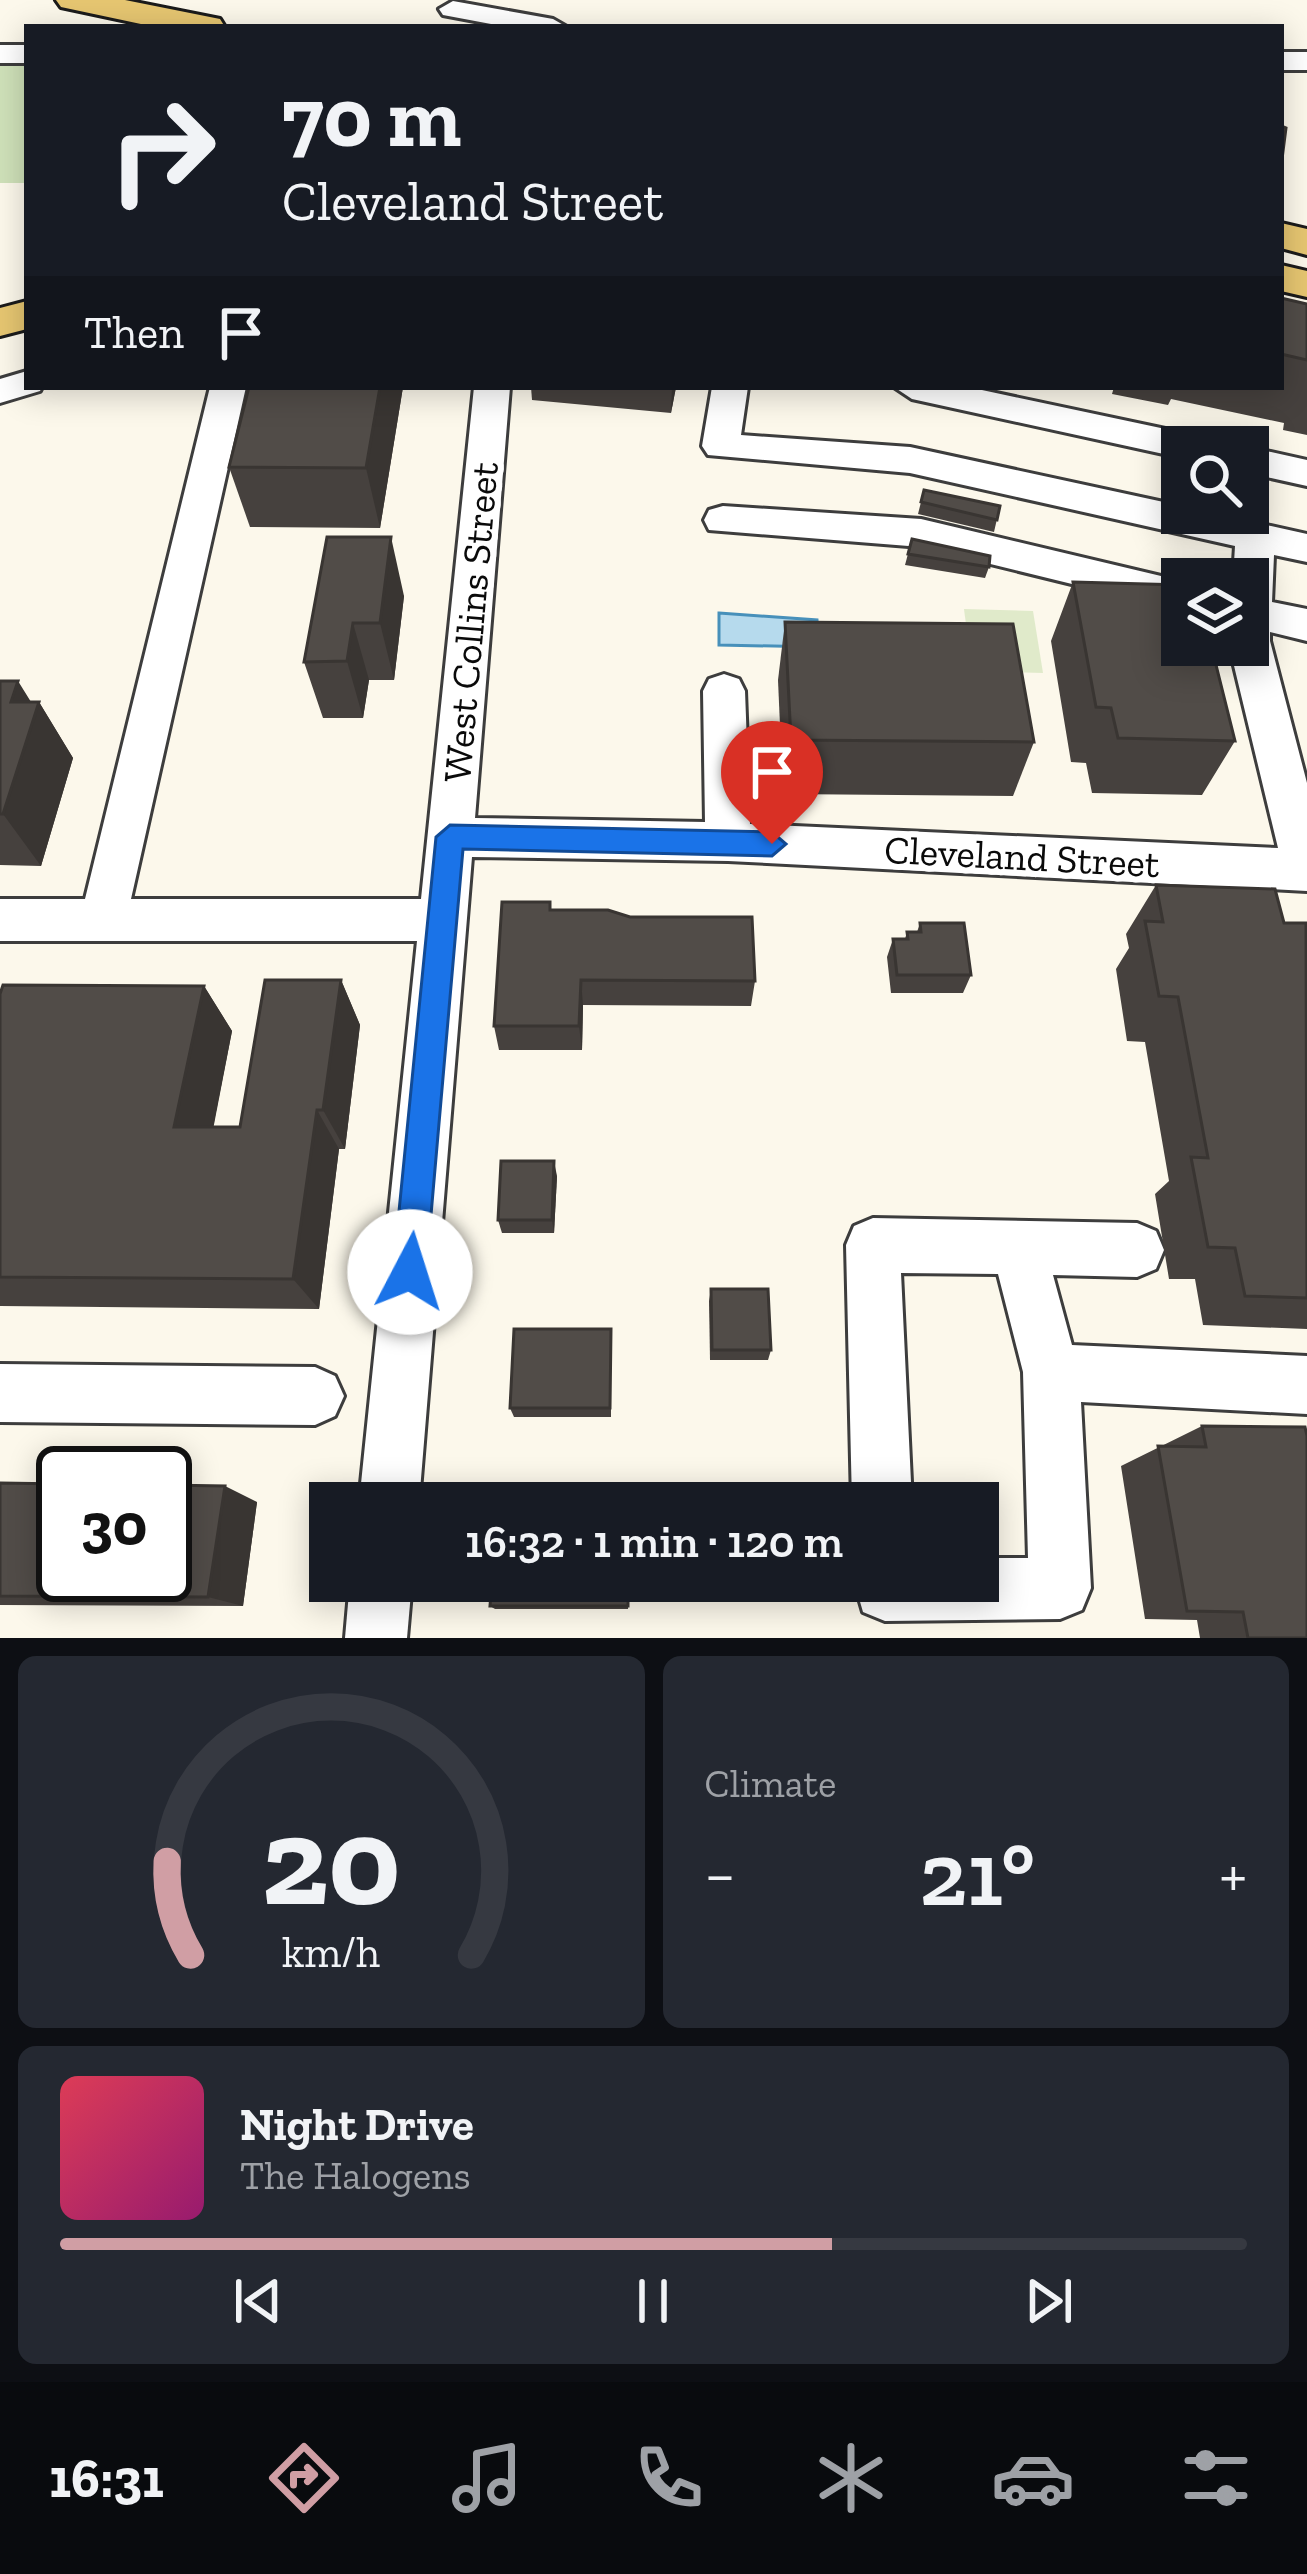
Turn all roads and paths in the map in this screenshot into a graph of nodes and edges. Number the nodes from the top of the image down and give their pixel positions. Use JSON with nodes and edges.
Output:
{"nodes":[{"id":1,"x":74,"y":0,"type":"edge"},
{"id":2,"x":451,"y":12,"type":"edge"},
{"id":3,"x":192,"y":24,"type":"edge"},
{"id":4,"x":533,"y":24,"type":"edge"},
{"id":5,"x":227,"y":390,"type":"edge"},
{"id":6,"x":492,"y":390,"type":"edge"},
{"id":7,"x":730,"y":390,"type":"edge"},
{"id":8,"x":926,"y":390,"type":"edge"},
{"id":9,"x":1161,"y":441,"type":"edge"},
{"id":10,"x":1269,"y":465,"type":"edge"},
{"id":11,"x":1307,"y":473,"type":"edge"},
{"id":12,"x":722,"y":520,"type":"dead end"},
{"id":13,"x":1255,"y":540,"type":"junction"},
{"id":14,"x":1307,"y":548,"type":"edge"},
{"id":15,"x":1254,"y":558,"type":"edge"},
{"id":16,"x":1161,"y":591,"type":"edge"},
{"id":17,"x":1269,"y":617,"type":"edge"},
{"id":18,"x":1307,"y":625,"type":"edge"},
{"id":19,"x":1255,"y":666,"type":"edge"},
{"id":20,"x":724,"y":691,"type":"dead end"},
{"id":21,"x":450,"y":837,"type":"junction"},
{"id":22,"x":728,"y":842,"type":"junction"},
{"id":23,"x":1307,"y":870,"type":"edge"},
{"id":24,"x":0,"y":920,"type":"edge"},
{"id":25,"x":103,"y":920,"type":"junction"},
{"id":26,"x":442,"y":920,"type":"junction"},
{"id":27,"x":1018,"y":1247,"type":"junction"},
{"id":28,"x":1137,"y":1250,"type":"dead end"},
{"id":29,"x":1051,"y":1372,"type":"junction"},
{"id":30,"x":1307,"y":1384,"type":"edge"},
{"id":31,"x":0,"y":1393,"type":"edge"},
{"id":32,"x":315,"y":1396,"type":"dead end"},
{"id":33,"x":390,"y":1482,"type":"edge"},
{"id":34,"x":881,"y":1482,"type":"edge"},
{"id":35,"x":999,"y":1589,"type":"edge"},
{"id":36,"x":379,"y":1602,"type":"edge"},
{"id":37,"x":376,"y":1638,"type":"edge"}],
"edges":[{"from":1,"to":3,"type":"main road"},
{"from":2,"to":4,"type":"street"},
{"from":5,"to":25,"type":"street"},
{"from":6,"to":21,"type":"street","name":"West Collins Street"},
{"from":7,"to":13,"type":"street"},
{"from":8,"to":9,"type":"street"},
{"from":10,"to":11,"type":"street"},
{"from":12,"to":16,"type":"street"},
{"from":13,"to":14,"type":"street"},
{"from":13,"to":15,"type":"street"},
{"from":17,"to":18,"type":"street"},
{"from":19,"to":23,"type":"street"},
{"from":20,"to":22,"type":"street"},
{"from":21,"to":22,"type":"street","name":"Cleveland Street"},
{"from":21,"to":26,"type":"street","name":"West Collins Street"},
{"from":22,"to":23,"type":"street","name":"Cleveland Street"},
{"from":24,"to":25,"type":"street"},
{"from":25,"to":26,"type":"street"},
{"from":26,"to":33,"type":"street","name":"West Collins Street"},
{"from":27,"to":28,"type":"street"},
{"from":27,"to":29,"type":"street"},
{"from":27,"to":34,"type":"street"},
{"from":29,"to":30,"type":"street"},
{"from":29,"to":35,"type":"street"},
{"from":31,"to":32,"type":"street"},
{"from":36,"to":37,"type":"street"}]}
